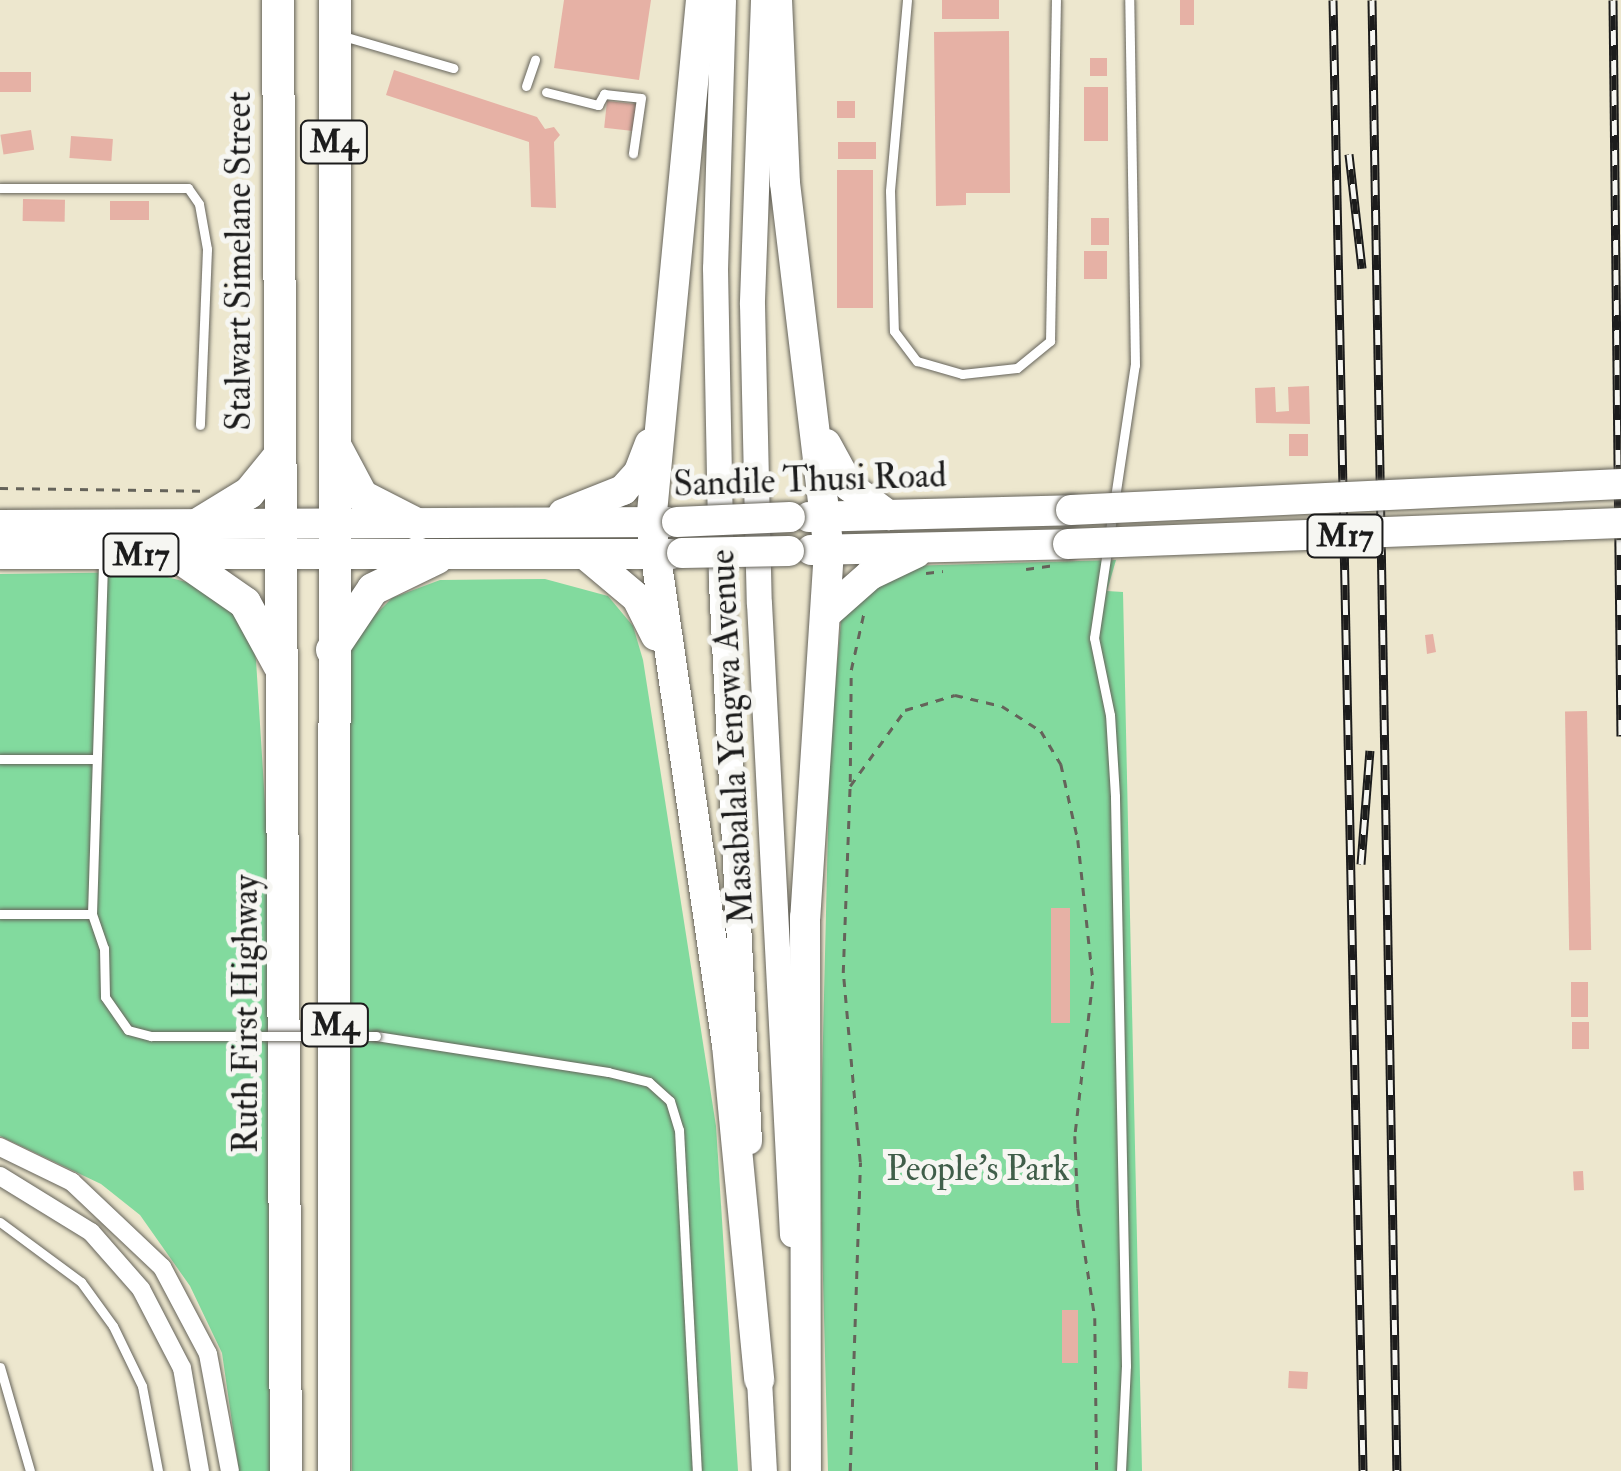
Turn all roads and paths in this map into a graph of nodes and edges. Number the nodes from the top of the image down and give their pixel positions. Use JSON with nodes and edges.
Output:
{"nodes":[{"id":1,"x":278,"y":0,"type":"edge"},
{"id":2,"x":334,"y":0,"type":"edge"},
{"id":3,"x":701,"y":0,"type":"edge"},
{"id":4,"x":723,"y":0,"type":"edge"},
{"id":5,"x":763,"y":0,"type":"edge"},
{"id":6,"x":777,"y":0,"type":"edge"},
{"id":7,"x":908,"y":0,"type":"edge"},
{"id":8,"x":1056,"y":0,"type":"edge"},
{"id":9,"x":1128,"y":0,"type":"edge"},
{"id":10,"x":336,"y":34,"type":"junction"},
{"id":11,"x":535,"y":60,"type":"dead end"},
{"id":12,"x":453,"y":68,"type":"dead end"},
{"id":13,"x":526,"y":86,"type":"dead end"},
{"id":14,"x":546,"y":92,"type":"dead end"},
{"id":15,"x":633,"y":153,"type":"dead end"},
{"id":16,"x":0,"y":188,"type":"edge"},
{"id":17,"x":816,"y":418,"type":"junction"},
{"id":18,"x":200,"y":425,"type":"dead end"},
{"id":19,"x":657,"y":425,"type":"junction"},
{"id":20,"x":332,"y":430,"type":"junction"},
{"id":21,"x":280,"y":455,"type":"junction"},
{"id":22,"x":1621,"y":484,"type":"edge"},
{"id":23,"x":0,"y":488,"type":"edge"},
{"id":24,"x":249,"y":493,"type":"junction"},
{"id":25,"x":888,"y":515,"type":"junction"},
{"id":26,"x":827,"y":517,"type":"junction"},
{"id":27,"x":281,"y":522,"type":"junction"},
{"id":28,"x":331,"y":522,"type":"junction"},
{"id":29,"x":664,"y":522,"type":"junction"},
{"id":30,"x":200,"y":523,"type":"junction"},
{"id":31,"x":1621,"y":523,"type":"edge"},
{"id":32,"x":417,"y":524,"type":"junction"},
{"id":33,"x":532,"y":524,"type":"junction"},
{"id":34,"x":0,"y":526,"type":"edge"},
{"id":35,"x":103,"y":540,"type":"junction"},
{"id":36,"x":1062,"y":544,"type":"junction"},
{"id":37,"x":829,"y":550,"type":"junction"},
{"id":38,"x":0,"y":554,"type":"edge"},
{"id":39,"x":668,"y":554,"type":"junction"},
{"id":40,"x":176,"y":555,"type":"junction"},
{"id":41,"x":281,"y":556,"type":"junction"},
{"id":42,"x":586,"y":556,"type":"junction"},
{"id":43,"x":331,"y":557,"type":"junction"},
{"id":44,"x":437,"y":558,"type":"junction"},
{"id":45,"x":933,"y":564,"type":"junction"},
{"id":46,"x":1019,"y":569,"type":"dead end"},
{"id":47,"x":867,"y":605,"type":"dead end"},
{"id":48,"x":826,"y":613,"type":"junction"},
{"id":49,"x":332,"y":651,"type":"junction"},
{"id":50,"x":284,"y":678,"type":"junction"},
{"id":51,"x":679,"y":731,"type":"junction"},
{"id":52,"x":0,"y":759,"type":"edge"},
{"id":53,"x":94,"y":759,"type":"junction"},
{"id":54,"x":850,"y":786,"type":"junction"},
{"id":55,"x":0,"y":914,"type":"edge"},
{"id":56,"x":92,"y":914,"type":"junction"},
{"id":57,"x":0,"y":1147,"type":"edge"},
{"id":58,"x":0,"y":1176,"type":"edge"},
{"id":59,"x":0,"y":1222,"type":"edge"},
{"id":60,"x":0,"y":1367,"type":"edge"},
{"id":61,"x":759,"y":1380,"type":"junction"},
{"id":62,"x":30,"y":1471,"type":"edge"},
{"id":63,"x":158,"y":1471,"type":"edge"},
{"id":64,"x":200,"y":1471,"type":"edge"},
{"id":65,"x":230,"y":1471,"type":"edge"},
{"id":66,"x":286,"y":1471,"type":"edge"},
{"id":67,"x":334,"y":1471,"type":"edge"},
{"id":68,"x":697,"y":1471,"type":"edge"},
{"id":69,"x":764,"y":1471,"type":"edge"},
{"id":70,"x":805,"y":1471,"type":"edge"},
{"id":71,"x":850,"y":1471,"type":"edge"},
{"id":72,"x":1097,"y":1471,"type":"edge"},
{"id":73,"x":1122,"y":1471,"type":"edge"}],
"edges":[{"from":1,"to":21,"type":"highway","name":"Stalwart Simelane Street","number":"M4"},
{"from":2,"to":10,"type":"highway","number":"M4"},
{"from":3,"to":19,"type":"main road"},
{"from":4,"to":61,"type":"main road","name":"Masabalala Yengwa Avenue"},
{"from":5,"to":70,"type":"main road","name":"Masabalala Yengwa Avenue"},
{"from":6,"to":17,"type":"main road"},
{"from":7,"to":8,"type":"lane"},
{"from":9,"to":73,"type":"lane"},
{"from":10,"to":12,"type":"lane"},
{"from":10,"to":20,"type":"highway","number":"M4"},
{"from":11,"to":13,"type":"lane"},
{"from":14,"to":15,"type":"lane"},
{"from":16,"to":18,"type":"lane"},
{"from":17,"to":25,"type":"main road"},
{"from":17,"to":26,"type":"main road"},
{"from":19,"to":29,"type":"main road"},
{"from":19,"to":33,"type":"main road"},
{"from":20,"to":28,"type":"highway","number":"M4"},
{"from":20,"to":32,"type":"highway"},
{"from":21,"to":24,"type":"highway"},
{"from":21,"to":27,"type":"highway","name":"Stalwart Simelane Street","number":"M4"},
{"from":22,"to":25,"type":"main road","name":"Sandile Thusi Road","number":"M17","bridge":true},
{"from":23,"to":24,"type":"path"},
{"from":24,"to":30,"type":"highway"},
{"from":25,"to":26,"type":"main road","name":"Sandile Thusi Road","number":"M17"},
{"from":26,"to":29,"type":"main road","name":"Sandile Thusi Road","number":"M17","bridge":true},
{"from":26,"to":37,"type":"main road"},
{"from":27,"to":28,"type":"main road","name":"Sandile Thusi Road","number":"M17"},
{"from":27,"to":30,"type":"main road","name":"Sandile Thusi Road","number":"M17"},
{"from":27,"to":41,"type":"highway","number":"M4"},
{"from":28,"to":32,"type":"main road","name":"Sandile Thusi Road","number":"M17"},
{"from":28,"to":43,"type":"highway","number":"M4"},
{"from":29,"to":33,"type":"main road","name":"Sandile Thusi Road","number":"M17"},
{"from":29,"to":39,"type":"main road"},
{"from":30,"to":35,"type":"main road","name":"Sandile Thusi Road","number":"M17"},
{"from":31,"to":36,"type":"main road","name":"Sandile Thusi Road","number":"M17","bridge":true},
{"from":32,"to":33,"type":"main road","name":"Sandile Thusi Road","number":"M17"},
{"from":34,"to":35,"type":"main road","name":"Sandile Thusi Road","number":"M17"},
{"from":35,"to":38,"type":"main road","name":"Sandile Thusi Road","number":"M17"},
{"from":35,"to":40,"type":"main road","name":"Sandile Thusi Road","number":"M17"},
{"from":35,"to":53,"type":"lane"},
{"from":36,"to":45,"type":"main road","name":"Sandile Thusi Road","number":"M17"},
{"from":36,"to":46,"type":"path"},
{"from":37,"to":39,"type":"main road","name":"Sandile Thusi Road","number":"M17","bridge":true},
{"from":37,"to":45,"type":"main road","name":"Sandile Thusi Road","number":"M17"},
{"from":37,"to":48,"type":"main road"},
{"from":39,"to":42,"type":"main road","name":"Sandile Thusi Road","number":"M17"},
{"from":39,"to":51,"type":"main road"},
{"from":40,"to":41,"type":"main road","name":"Sandile Thusi Road","number":"M17"},
{"from":40,"to":50,"type":"highway"},
{"from":41,"to":43,"type":"main road","name":"Sandile Thusi Road","number":"M17"},
{"from":41,"to":50,"type":"highway","name":"Ruth First Highway","number":"M4"},
{"from":42,"to":44,"type":"main road","name":"Sandile Thusi Road","number":"M17"},
{"from":42,"to":51,"type":"main road"},
{"from":43,"to":44,"type":"main road","name":"Sandile Thusi Road","number":"M17"},
{"from":43,"to":49,"type":"highway","number":"M4"},
{"from":44,"to":49,"type":"highway"},
{"from":45,"to":48,"type":"main road"},
{"from":47,"to":54,"type":"path"},
{"from":48,"to":70,"type":"main road"},
{"from":49,"to":67,"type":"highway","number":"M4"},
{"from":50,"to":66,"type":"highway","name":"Ruth First Highway","number":"M4"},
{"from":51,"to":61,"type":"main road"},
{"from":52,"to":53,"type":"lane"},
{"from":53,"to":56,"type":"lane"},
{"from":54,"to":71,"type":"path"},
{"from":54,"to":72,"type":"path"},
{"from":55,"to":56,"type":"lane"},
{"from":56,"to":68,"type":"lane","bridge":true},
{"from":57,"to":65,"type":"street"},
{"from":58,"to":64,"type":"street"},
{"from":59,"to":63,"type":"lane"},
{"from":60,"to":62,"type":"lane"},
{"from":61,"to":69,"type":"main road","name":"Masabalala Yengwa Avenue"}]}
